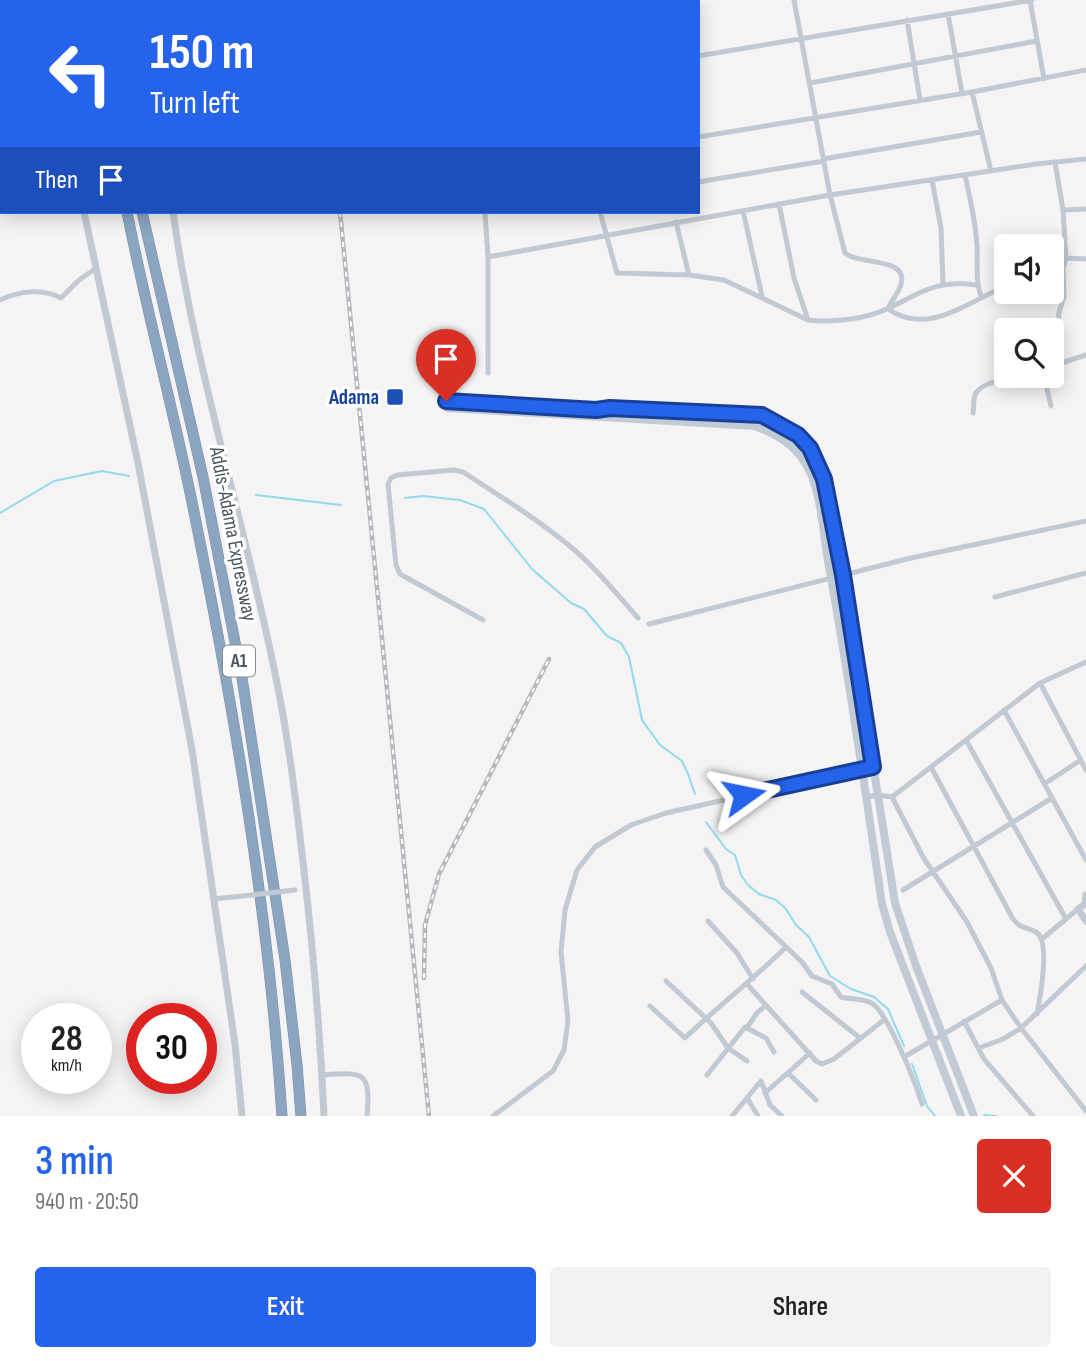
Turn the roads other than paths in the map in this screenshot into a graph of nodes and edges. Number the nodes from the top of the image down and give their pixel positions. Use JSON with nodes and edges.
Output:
{"nodes":[{"id":1,"x":794,"y":0,"type":"edge"},
{"id":2,"x":1031,"y":0,"type":"edge"},
{"id":3,"x":948,"y":14,"type":"junction"},
{"id":4,"x":907,"y":20,"type":"junction"},
{"id":5,"x":802,"y":37,"type":"junction"},
{"id":6,"x":1037,"y":41,"type":"junction"},
{"id":7,"x":700,"y":56,"type":"edge"},
{"id":8,"x":955,"y":56,"type":"junction"},
{"id":9,"x":914,"y":64,"type":"junction"},
{"id":10,"x":1086,"y":70,"type":"edge"},
{"id":11,"x":1044,"y":79,"type":"junction"},
{"id":12,"x":810,"y":83,"type":"junction"},
{"id":13,"x":972,"y":92,"type":"junction"},
{"id":14,"x":961,"y":93,"type":"junction"},
{"id":15,"x":920,"y":100,"type":"junction"},
{"id":16,"x":816,"y":116,"type":"junction"},
{"id":17,"x":981,"y":132,"type":"junction"},
{"id":18,"x":700,"y":137,"type":"edge"},
{"id":19,"x":1086,"y":159,"type":"edge"},
{"id":20,"x":824,"y":160,"type":"junction"},
{"id":21,"x":1055,"y":162,"type":"junction"},
{"id":22,"x":991,"y":171,"type":"junction"},
{"id":23,"x":965,"y":175,"type":"junction"},
{"id":24,"x":932,"y":180,"type":"junction"},
{"id":25,"x":700,"y":182,"type":"edge"},
{"id":26,"x":830,"y":195,"type":"junction"},
{"id":27,"x":779,"y":204,"type":"junction"},
{"id":28,"x":1086,"y":209,"type":"edge"},
{"id":29,"x":1063,"y":210,"type":"junction"},
{"id":30,"x":743,"y":211,"type":"junction"},
{"id":31,"x":83,"y":214,"type":"edge"},
{"id":32,"x":127,"y":214,"type":"edge"},
{"id":33,"x":142,"y":214,"type":"edge"},
{"id":34,"x":173,"y":214,"type":"edge"},
{"id":35,"x":485,"y":214,"type":"edge"},
{"id":36,"x":600,"y":214,"type":"edge"},
{"id":37,"x":676,"y":222,"type":"junction"},
{"id":38,"x":605,"y":234,"type":"junction"},
{"id":39,"x":488,"y":257,"type":"junction"},
{"id":40,"x":1066,"y":258,"type":"junction"},
{"id":41,"x":1086,"y":259,"type":"edge"},
{"id":42,"x":1064,"y":265,"type":"edge"},
{"id":43,"x":95,"y":269,"type":"junction"},
{"id":44,"x":690,"y":275,"type":"junction"},
{"id":45,"x":943,"y":284,"type":"junction"},
{"id":46,"x":977,"y":285,"type":"junction"},
{"id":47,"x":994,"y":291,"type":"edge"},
{"id":48,"x":981,"y":296,"type":"junction"},
{"id":49,"x":762,"y":297,"type":"junction"},
{"id":50,"x":0,"y":300,"type":"edge"},
{"id":51,"x":888,"y":309,"type":"junction"},
{"id":52,"x":808,"y":320,"type":"junction"},
{"id":53,"x":1086,"y":355,"type":"edge"},
{"id":54,"x":1064,"y":363,"type":"edge"},
{"id":55,"x":488,"y":373,"type":"dead end"},
{"id":56,"x":994,"y":383,"type":"edge"},
{"id":57,"x":1047,"y":388,"type":"edge"},
{"id":58,"x":1051,"y":406,"type":"dead end"},
{"id":59,"x":974,"y":413,"type":"dead end"},
{"id":60,"x":1086,"y":521,"type":"edge"},
{"id":61,"x":1086,"y":573,"type":"edge"},
{"id":62,"x":843,"y":575,"type":"junction"},
{"id":63,"x":831,"y":578,"type":"junction"},
{"id":64,"x":995,"y":597,"type":"dead end"},
{"id":65,"x":638,"y":618,"type":"dead end"},
{"id":66,"x":483,"y":620,"type":"dead end"},
{"id":67,"x":649,"y":624,"type":"dead end"},
{"id":68,"x":1084,"y":664,"type":"edge"},
{"id":69,"x":1086,"y":674,"type":"edge"},
{"id":70,"x":1040,"y":684,"type":"junction"},
{"id":71,"x":1004,"y":710,"type":"junction"},
{"id":72,"x":966,"y":740,"type":"junction"},
{"id":73,"x":1081,"y":760,"type":"junction"},
{"id":74,"x":873,"y":767,"type":"junction"},
{"id":75,"x":931,"y":767,"type":"junction"},
{"id":76,"x":862,"y":769,"type":"junction"},
{"id":77,"x":1086,"y":770,"type":"edge"},
{"id":78,"x":1044,"y":784,"type":"junction"},
{"id":79,"x":877,"y":795,"type":"junction"},
{"id":80,"x":866,"y":797,"type":"junction"},
{"id":81,"x":892,"y":797,"type":"junction"},
{"id":82,"x":1052,"y":798,"type":"junction"},
{"id":83,"x":1012,"y":822,"type":"junction"},
{"id":84,"x":974,"y":846,"type":"junction"},
{"id":85,"x":706,"y":850,"type":"dead end"},
{"id":86,"x":1086,"y":860,"type":"edge"},
{"id":87,"x":933,"y":872,"type":"junction"},
{"id":88,"x":306,"y":889,"type":"junction"},
{"id":89,"x":903,"y":890,"type":"dead end"},
{"id":90,"x":214,"y":899,"type":"junction"},
{"id":91,"x":1084,"y":903,"type":"edge"},
{"id":92,"x":1066,"y":919,"type":"junction"},
{"id":93,"x":708,"y":921,"type":"dead end"},
{"id":94,"x":1086,"y":921,"type":"edge"},
{"id":95,"x":1042,"y":939,"type":"junction"},
{"id":96,"x":786,"y":947,"type":"junction"},
{"id":97,"x":1086,"y":966,"type":"edge"},
{"id":98,"x":753,"y":979,"type":"junction"},
{"id":99,"x":666,"y":981,"type":"dead end"},
{"id":100,"x":747,"y":984,"type":"junction"},
{"id":101,"x":802,"y":992,"type":"dead end"},
{"id":102,"x":1003,"y":1000,"type":"junction"},
{"id":103,"x":766,"y":1005,"type":"junction"},
{"id":104,"x":650,"y":1006,"type":"dead end"},
{"id":105,"x":1037,"y":1014,"type":"junction"},
{"id":106,"x":706,"y":1018,"type":"junction"},
{"id":107,"x":884,"y":1020,"type":"junction"},
{"id":108,"x":964,"y":1021,"type":"junction"},
{"id":109,"x":748,"y":1026,"type":"junction"},
{"id":110,"x":1021,"y":1028,"type":"junction"},
{"id":111,"x":943,"y":1033,"type":"junction"},
{"id":112,"x":860,"y":1038,"type":"junction"},
{"id":113,"x":932,"y":1039,"type":"junction"},
{"id":114,"x":728,"y":1048,"type":"junction"},
{"id":115,"x":979,"y":1048,"type":"junction"},
{"id":116,"x":774,"y":1052,"type":"dead end"},
{"id":117,"x":810,"y":1053,"type":"junction"},
{"id":118,"x":904,"y":1057,"type":"junction"},
{"id":119,"x":747,"y":1061,"type":"dead end"},
{"id":120,"x":788,"y":1073,"type":"junction"},
{"id":121,"x":322,"y":1075,"type":"junction"},
{"id":122,"x":707,"y":1075,"type":"dead end"},
{"id":123,"x":765,"y":1093,"type":"junction"},
{"id":124,"x":747,"y":1098,"type":"junction"},
{"id":125,"x":816,"y":1100,"type":"dead end"},
{"id":126,"x":922,"y":1104,"type":"dead end"},
{"id":127,"x":1085,"y":1113,"type":"edge"},
{"id":128,"x":737,"y":1114,"type":"edge"},
{"id":129,"x":242,"y":1116,"type":"edge"},
{"id":130,"x":282,"y":1116,"type":"edge"},
{"id":131,"x":301,"y":1116,"type":"edge"},
{"id":132,"x":324,"y":1116,"type":"edge"},
{"id":133,"x":368,"y":1116,"type":"edge"},
{"id":134,"x":493,"y":1116,"type":"edge"},
{"id":135,"x":758,"y":1116,"type":"edge"},
{"id":136,"x":782,"y":1116,"type":"edge"},
{"id":137,"x":961,"y":1116,"type":"edge"},
{"id":138,"x":974,"y":1116,"type":"edge"},
{"id":139,"x":1033,"y":1116,"type":"edge"}],
"edges":[{"from":1,"to":5,"type":"street"},
{"from":2,"to":3,"type":"street"},
{"from":2,"to":6,"type":"street"},
{"from":3,"to":4,"type":"street"},
{"from":3,"to":8,"type":"street"},
{"from":4,"to":5,"type":"street"},
{"from":4,"to":9,"type":"street"},
{"from":5,"to":7,"type":"street"},
{"from":5,"to":12,"type":"street"},
{"from":6,"to":8,"type":"street"},
{"from":6,"to":11,"type":"street"},
{"from":8,"to":9,"type":"street"},
{"from":8,"to":14,"type":"street"},
{"from":9,"to":12,"type":"street"},
{"from":9,"to":15,"type":"street"},
{"from":10,"to":11,"type":"street"},
{"from":11,"to":13,"type":"street"},
{"from":12,"to":16,"type":"street"},
{"from":13,"to":14,"type":"street"},
{"from":13,"to":17,"type":"street"},
{"from":14,"to":15,"type":"street"},
{"from":15,"to":16,"type":"street"},
{"from":16,"to":18,"type":"street"},
{"from":16,"to":20,"type":"street"},
{"from":17,"to":20,"type":"street"},
{"from":17,"to":22,"type":"street"},
{"from":19,"to":21,"type":"street"},
{"from":20,"to":25,"type":"street"},
{"from":20,"to":26,"type":"street"},
{"from":21,"to":22,"type":"street"},
{"from":21,"to":29,"type":"street"},
{"from":22,"to":23,"type":"street"},
{"from":23,"to":24,"type":"street"},
{"from":23,"to":46,"type":"street"},
{"from":24,"to":26,"type":"street"},
{"from":24,"to":45,"type":"street"},
{"from":26,"to":27,"type":"street"},
{"from":26,"to":51,"type":"street"},
{"from":27,"to":30,"type":"street"},
{"from":27,"to":52,"type":"street"},
{"from":28,"to":29,"type":"street"},
{"from":29,"to":40,"type":"street"},
{"from":30,"to":37,"type":"street"},
{"from":30,"to":49,"type":"street"},
{"from":31,"to":43,"type":"street"},
{"from":32,"to":130,"type":"highway","name":"Addis-Adama Expressway","number":"A1"},
{"from":33,"to":131,"type":"highway","name":"Addis-Adama Expressway","number":"A1"},
{"from":34,"to":88,"type":"street"},
{"from":35,"to":39,"type":"street"},
{"from":36,"to":38,"type":"street"},
{"from":37,"to":38,"type":"street"},
{"from":37,"to":44,"type":"street"},
{"from":38,"to":39,"type":"street"},
{"from":38,"to":44,"type":"street"},
{"from":39,"to":55,"type":"street"},
{"from":40,"to":41,"type":"street"},
{"from":40,"to":42,"type":"street"},
{"from":43,"to":50,"type":"street"},
{"from":43,"to":90,"type":"street"},
{"from":44,"to":49,"type":"street"},
{"from":45,"to":46,"type":"street"},
{"from":45,"to":51,"type":"street"},
{"from":46,"to":48,"type":"street"},
{"from":47,"to":48,"type":"street"},
{"from":48,"to":51,"type":"street"},
{"from":49,"to":52,"type":"street"},
{"from":51,"to":52,"type":"street"},
{"from":53,"to":54,"type":"street"},
{"from":56,"to":59,"type":"street"},
{"from":57,"to":58,"type":"street"},
{"from":60,"to":62,"type":"street"},
{"from":61,"to":64,"type":"street"},
{"from":62,"to":63,"type":"street"},
{"from":62,"to":63,"type":"main road"},
{"from":62,"to":74,"type":"main road"},
{"from":63,"to":67,"type":"street"},
{"from":63,"to":76,"type":"main road"},
{"from":65,"to":66,"type":"street"},
{"from":68,"to":69,"type":"street"},
{"from":68,"to":70,"type":"street"},
{"from":70,"to":71,"type":"street"},
{"from":70,"to":73,"type":"street"},
{"from":71,"to":72,"type":"street"},
{"from":71,"to":78,"type":"street"},
{"from":72,"to":75,"type":"street"},
{"from":72,"to":83,"type":"street"},
{"from":73,"to":77,"type":"street"},
{"from":73,"to":78,"type":"street"},
{"from":74,"to":76,"type":"street"},
{"from":74,"to":79,"type":"main road"},
{"from":75,"to":81,"type":"street"},
{"from":75,"to":84,"type":"street"},
{"from":76,"to":80,"type":"main road"},
{"from":76,"to":134,"type":"street"},
{"from":78,"to":82,"type":"street"},
{"from":79,"to":80,"type":"street"},
{"from":79,"to":81,"type":"street"},
{"from":79,"to":111,"type":"main road"},
{"from":80,"to":113,"type":"main road"},
{"from":81,"to":87,"type":"street"},
{"from":82,"to":83,"type":"street"},
{"from":82,"to":86,"type":"street"},
{"from":83,"to":84,"type":"street"},
{"from":83,"to":92,"type":"street"},
{"from":84,"to":87,"type":"street"},
{"from":84,"to":95,"type":"street"},
{"from":85,"to":96,"type":"street"},
{"from":87,"to":89,"type":"street"},
{"from":87,"to":102,"type":"street"},
{"from":88,"to":90,"type":"street","bridge":true},
{"from":88,"to":121,"type":"street"},
{"from":90,"to":129,"type":"street"},
{"from":91,"to":92,"type":"street"},
{"from":91,"to":94,"type":"street"},
{"from":92,"to":95,"type":"street"},
{"from":93,"to":98,"type":"street"},
{"from":95,"to":105,"type":"street"},
{"from":96,"to":98,"type":"street"},
{"from":96,"to":107,"type":"street"},
{"from":97,"to":105,"type":"street"},
{"from":98,"to":100,"type":"street"},
{"from":99,"to":106,"type":"street"},
{"from":100,"to":103,"type":"street"},
{"from":100,"to":106,"type":"street"},
{"from":101,"to":112,"type":"street"},
{"from":102,"to":108,"type":"street"},
{"from":102,"to":110,"type":"street"},
{"from":103,"to":109,"type":"street"},
{"from":103,"to":117,"type":"street"},
{"from":104,"to":106,"type":"street"},
{"from":105,"to":110,"type":"street"},
{"from":106,"to":114,"type":"street"},
{"from":107,"to":112,"type":"street"},
{"from":107,"to":118,"type":"street"},
{"from":108,"to":111,"type":"street"},
{"from":108,"to":115,"type":"street"},
{"from":109,"to":114,"type":"street"},
{"from":109,"to":116,"type":"street"},
{"from":110,"to":115,"type":"street"},
{"from":110,"to":127,"type":"street"},
{"from":111,"to":113,"type":"street"},
{"from":111,"to":138,"type":"main road"},
{"from":112,"to":117,"type":"street"},
{"from":113,"to":118,"type":"street"},
{"from":113,"to":137,"type":"main road"},
{"from":114,"to":119,"type":"street"},
{"from":114,"to":122,"type":"street"},
{"from":115,"to":139,"type":"street"},
{"from":117,"to":120,"type":"street"},
{"from":118,"to":126,"type":"street"},
{"from":120,"to":123,"type":"street"},
{"from":120,"to":125,"type":"street"},
{"from":121,"to":132,"type":"street"},
{"from":121,"to":133,"type":"street"},
{"from":123,"to":124,"type":"street"},
{"from":123,"to":136,"type":"street"},
{"from":124,"to":128,"type":"street"},
{"from":124,"to":135,"type":"street"}]}
